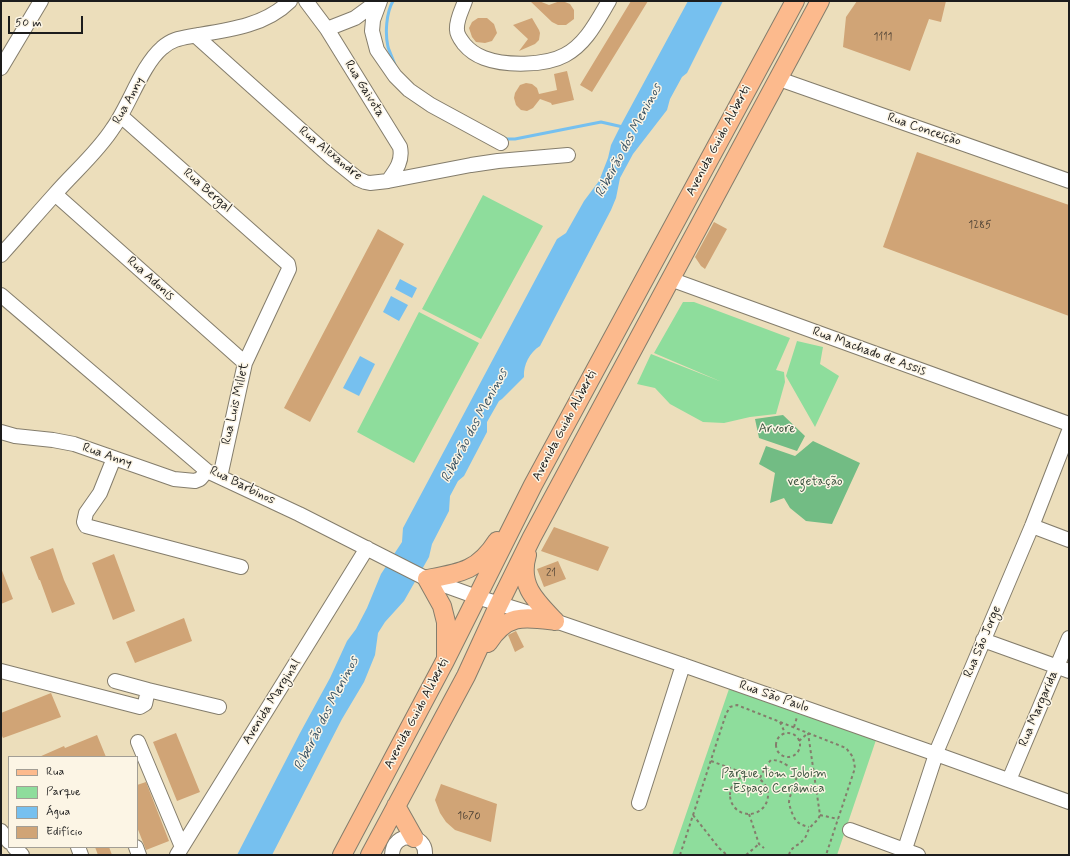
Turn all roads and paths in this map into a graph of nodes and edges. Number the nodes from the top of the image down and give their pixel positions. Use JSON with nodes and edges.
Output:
{"nodes":[{"id":1,"x":41,"y":1,"type":"edge"},
{"id":2,"x":290,"y":1,"type":"edge"},
{"id":3,"x":306,"y":1,"type":"edge"},
{"id":4,"x":379,"y":1,"type":"edge"},
{"id":5,"x":465,"y":1,"type":"edge"},
{"id":6,"x":609,"y":1,"type":"edge"},
{"id":7,"x":795,"y":1,"type":"edge"},
{"id":8,"x":820,"y":1,"type":"edge"},
{"id":9,"x":327,"y":29,"type":"junction"},
{"id":10,"x":196,"y":36,"type":"junction"},
{"id":11,"x":1,"y":68,"type":"edge"},
{"id":12,"x":779,"y":79,"type":"junction"},
{"id":13,"x":121,"y":116,"type":"junction"},
{"id":14,"x":501,"y":143,"type":"dead end"},
{"id":15,"x":568,"y":155,"type":"dead end"},
{"id":16,"x":388,"y":181,"type":"junction"},
{"id":17,"x":1069,"y":181,"type":"edge"},
{"id":18,"x":55,"y":194,"type":"junction"},
{"id":19,"x":1,"y":256,"type":"edge"},
{"id":20,"x":289,"y":269,"type":"joint"},
{"id":21,"x":670,"y":279,"type":"junction"},
{"id":22,"x":1,"y":295,"type":"edge"},
{"id":23,"x":245,"y":363,"type":"junction"},
{"id":24,"x":581,"y":397,"type":"junction"},
{"id":25,"x":597,"y":415,"type":"junction"},
{"id":26,"x":1069,"y":424,"type":"edge"},
{"id":27,"x":1069,"y":431,"type":"edge"},
{"id":28,"x":1,"y":432,"type":"edge"},
{"id":29,"x":114,"y":458,"type":"junction"},
{"id":30,"x":213,"y":474,"type":"junction"},
{"id":31,"x":533,"y":485,"type":"junction"},
{"id":32,"x":1032,"y":526,"type":"junction"},
{"id":33,"x":532,"y":537,"type":"junction"},
{"id":34,"x":1069,"y":540,"type":"edge"},
{"id":35,"x":367,"y":548,"type":"junction"},
{"id":36,"x":241,"y":567,"type":"dead end"},
{"id":37,"x":425,"y":577,"type":"junction"},
{"id":38,"x":477,"y":597,"type":"junction"},
{"id":39,"x":499,"y":604,"type":"junction"},
{"id":40,"x":555,"y":621,"type":"junction"},
{"id":41,"x":1069,"y":638,"type":"edge"},
{"id":42,"x":983,"y":640,"type":"junction"},
{"id":43,"x":445,"y":662,"type":"junction"},
{"id":44,"x":683,"y":665,"type":"junction"},
{"id":45,"x":1063,"y":668,"type":"edge"},
{"id":46,"x":1,"y":671,"type":"edge"},
{"id":47,"x":466,"y":676,"type":"junction"},
{"id":48,"x":115,"y":682,"type":"dead end"},
{"id":49,"x":148,"y":690,"type":"junction"},
{"id":50,"x":426,"y":698,"type":"junction"},
{"id":51,"x":219,"y":707,"type":"dead end"},
{"id":52,"x":447,"y":710,"type":"junction"},
{"id":53,"x":780,"y":722,"type":"junction"},
{"id":54,"x":785,"y":733,"type":"junction"},
{"id":55,"x":808,"y":733,"type":"junction"},
{"id":56,"x":799,"y":740,"type":"junction"},
{"id":57,"x":138,"y":742,"type":"dead end"},
{"id":58,"x":936,"y":754,"type":"junction"},
{"id":59,"x":782,"y":756,"type":"junction"},
{"id":60,"x":778,"y":760,"type":"junction"},
{"id":61,"x":711,"y":761,"type":"junction"},
{"id":62,"x":750,"y":775,"type":"junction"},
{"id":63,"x":760,"y":778,"type":"junction"},
{"id":64,"x":1009,"y":780,"type":"junction"},
{"id":65,"x":1069,"y":802,"type":"edge"},
{"id":66,"x":638,"y":803,"type":"dead end"},
{"id":67,"x":396,"y":806,"type":"junction"},
{"id":68,"x":749,"y":814,"type":"junction"},
{"id":69,"x":693,"y":815,"type":"junction"},
{"id":70,"x":820,"y":815,"type":"junction"},
{"id":71,"x":838,"y":819,"type":"junction"},
{"id":72,"x":810,"y":828,"type":"junction"},
{"id":73,"x":850,"y":830,"type":"dead end"},
{"id":74,"x":1,"y":831,"type":"edge"},
{"id":75,"x":414,"y":838,"type":"junction"},
{"id":76,"x":8,"y":841,"type":"edge"},
{"id":77,"x":760,"y":844,"type":"junction"},
{"id":78,"x":764,"y":848,"type":"dead end"},
{"id":79,"x":180,"y":851,"type":"edge"},
{"id":80,"x":904,"y":853,"type":"edge"},
{"id":81,"x":342,"y":855,"type":"edge"},
{"id":82,"x":370,"y":855,"type":"edge"},
{"id":83,"x":392,"y":855,"type":"edge"},
{"id":84,"x":425,"y":855,"type":"edge"},
{"id":85,"x":680,"y":855,"type":"edge"},
{"id":86,"x":727,"y":855,"type":"edge"},
{"id":87,"x":746,"y":855,"type":"edge"},
{"id":88,"x":789,"y":855,"type":"edge"},
{"id":89,"x":826,"y":855,"type":"edge"},
{"id":90,"x":918,"y":855,"type":"edge"}],
"edges":[{"from":1,"to":11,"type":"street"},
{"from":2,"to":10,"type":"street","name":"Rua Anny"},
{"from":3,"to":9,"type":"street","name":"Rua Gaivota"},
{"from":4,"to":9,"type":"street"},
{"from":4,"to":14,"type":"street"},
{"from":5,"to":6,"type":"street"},
{"from":7,"to":24,"type":"main road","name":"Avenida Guido Aliberti"},
{"from":8,"to":12,"type":"main road","name":"Avenida Guido Aliberti"},
{"from":9,"to":16,"type":"street","name":"Rua Gaivota"},
{"from":10,"to":13,"type":"street","name":"Rua Anny"},
{"from":10,"to":16,"type":"street","name":"Rua Alexandre"},
{"from":12,"to":17,"type":"street","name":"Rua Conceição"},
{"from":12,"to":21,"type":"main road","name":"Avenida Guido Aliberti"},
{"from":13,"to":18,"type":"street","name":"Rua Anny"},
{"from":13,"to":20,"type":"street","name":"Rua Bergal"},
{"from":15,"to":16,"type":"street","name":"Rua Alexandre"},
{"from":18,"to":19,"type":"street","name":"Rua Anny"},
{"from":18,"to":23,"type":"street","name":"Rua Adonis"},
{"from":20,"to":23,"type":"street","name":"Rua Luis Millet"},
{"from":21,"to":25,"type":"main road","name":"Avenida Guido Aliberti"},
{"from":21,"to":26,"type":"street","name":"Rua Machado de Assis"},
{"from":22,"to":30,"type":"street","name":"Rua Barbinos"},
{"from":23,"to":30,"type":"street","name":"Rua Luis Millet"},
{"from":24,"to":25,"type":"main road"},
{"from":24,"to":31,"type":"main road","name":"Avenida Guido Aliberti"},
{"from":25,"to":33,"type":"main road","name":"Avenida Guido Aliberti"},
{"from":27,"to":32,"type":"street","name":"Rua São Jorge"},
{"from":28,"to":29,"type":"street","name":"Rua Anny"},
{"from":29,"to":30,"type":"street","name":"Rua Anny"},
{"from":29,"to":36,"type":"street"},
{"from":30,"to":35,"type":"street","name":"Rua Barbinos"},
{"from":31,"to":37,"type":"main road"},
{"from":31,"to":38,"type":"main road","name":"Avenida Guido Aliberti"},
{"from":32,"to":34,"type":"street"},
{"from":32,"to":42,"type":"street","name":"Rua São Jorge"},
{"from":33,"to":39,"type":"main road","name":"Avenida Guido Aliberti"},
{"from":33,"to":40,"type":"main road"},
{"from":35,"to":37,"type":"street","name":"Rua Barbinos"},
{"from":35,"to":79,"type":"street","name":"Avenida Marginal"},
{"from":37,"to":38,"type":"street","name":"Rua Barbinos"},
{"from":37,"to":43,"type":"main road"},
{"from":38,"to":39,"type":"street","name":"Rua São Paulo"},
{"from":38,"to":43,"type":"main road","name":"Avenida Guido Aliberti"},
{"from":39,"to":40,"type":"street","name":"Rua São Paulo"},
{"from":39,"to":47,"type":"main road","name":"Avenida Guido Aliberti"},
{"from":40,"to":44,"type":"street","name":"Rua São Paulo"},
{"from":40,"to":47,"type":"main road"},
{"from":41,"to":45,"type":"street","name":"Rua Margarida"},
{"from":42,"to":45,"type":"street"},
{"from":42,"to":58,"type":"street","name":"Rua São Jorge"},
{"from":43,"to":50,"type":"main road","name":"Avenida Guido Aliberti"},
{"from":44,"to":58,"type":"street","name":"Rua São Paulo"},
{"from":44,"to":66,"type":"street"},
{"from":45,"to":64,"type":"street","name":"Rua Margarida"},
{"from":46,"to":49,"type":"street"},
{"from":47,"to":52,"type":"main road","name":"Avenida Guido Aliberti"},
{"from":48,"to":49,"type":"street"},
{"from":49,"to":51,"type":"street"},
{"from":50,"to":52,"type":"main road"},
{"from":50,"to":81,"type":"main road","name":"Avenida Guido Aliberti"},
{"from":52,"to":67,"type":"main road","name":"Avenida Guido Aliberti"},
{"from":53,"to":54,"type":"path"},
{"from":53,"to":55,"type":"path"},
{"from":53,"to":61,"type":"path"},
{"from":54,"to":56,"type":"path"},
{"from":54,"to":59,"type":"path"},
{"from":55,"to":56,"type":"path"},
{"from":55,"to":70,"type":"path"},
{"from":55,"to":71,"type":"path"},
{"from":56,"to":59,"type":"path"},
{"from":57,"to":79,"type":"street"},
{"from":58,"to":64,"type":"street","name":"Rua São Paulo"},
{"from":58,"to":80,"type":"street","name":"Rua São Jorge"},
{"from":59,"to":60,"type":"path"},
{"from":60,"to":63,"type":"path"},
{"from":60,"to":72,"type":"path"},
{"from":61,"to":62,"type":"path"},
{"from":61,"to":69,"type":"path"},
{"from":62,"to":63,"type":"path"},
{"from":62,"to":68,"type":"path"},
{"from":63,"to":68,"type":"path"},
{"from":64,"to":65,"type":"street","name":"Rua São Paulo"},
{"from":67,"to":75,"type":"main road"},
{"from":67,"to":82,"type":"main road","name":"Avenida Guido Aliberti"},
{"from":68,"to":77,"type":"path"},
{"from":69,"to":85,"type":"path"},
{"from":69,"to":86,"type":"path"},
{"from":70,"to":71,"type":"path"},
{"from":70,"to":72,"type":"path"},
{"from":71,"to":89,"type":"path"},
{"from":72,"to":88,"type":"path"},
{"from":73,"to":80,"type":"street"},
{"from":74,"to":76,"type":"street"},
{"from":75,"to":83,"type":"street"},
{"from":75,"to":84,"type":"street"},
{"from":77,"to":78,"type":"path"},
{"from":77,"to":87,"type":"path"},
{"from":80,"to":90,"type":"street"}]}
